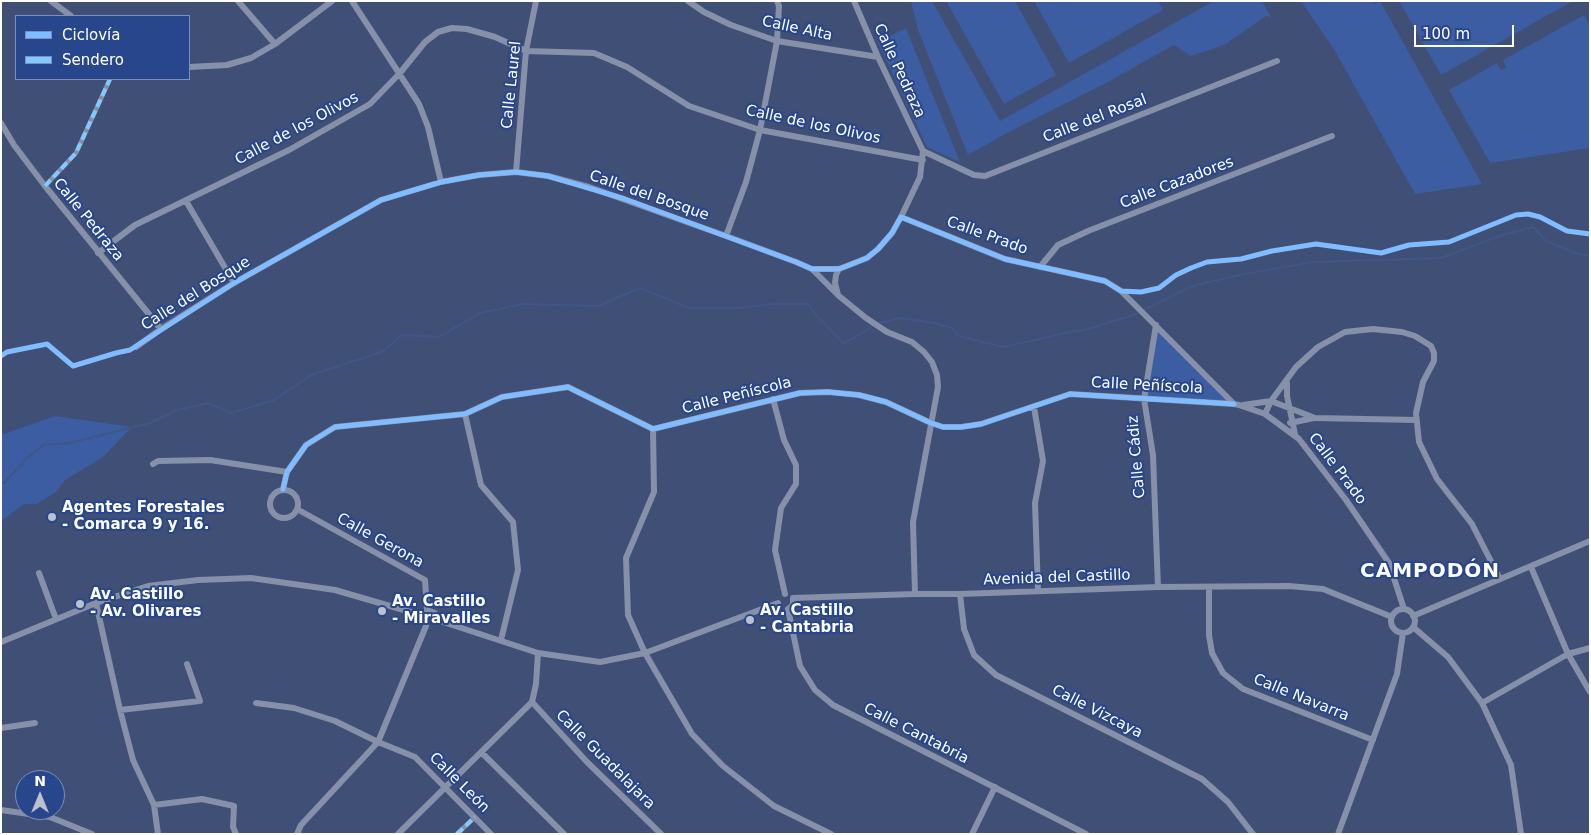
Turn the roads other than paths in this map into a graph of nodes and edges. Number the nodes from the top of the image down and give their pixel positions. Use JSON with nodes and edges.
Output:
{"nodes":[{"id":1,"x":51,"y":1,"type":"edge"},
{"id":2,"x":238,"y":1,"type":"edge"},
{"id":3,"x":332,"y":1,"type":"edge"},
{"id":4,"x":352,"y":1,"type":"edge"},
{"id":5,"x":536,"y":1,"type":"edge"},
{"id":6,"x":688,"y":1,"type":"edge"},
{"id":7,"x":777,"y":1,"type":"edge"},
{"id":8,"x":854,"y":1,"type":"edge"},
{"id":9,"x":70,"y":15,"type":"edge"},
{"id":10,"x":777,"y":41,"type":"junction"},
{"id":11,"x":275,"y":44,"type":"junction"},
{"id":12,"x":526,"y":51,"type":"junction"},
{"id":13,"x":878,"y":57,"type":"junction"},
{"id":14,"x":1277,"y":61,"type":"dead end"},
{"id":15,"x":190,"y":67,"type":"edge"},
{"id":16,"x":400,"y":73,"type":"junction"},
{"id":17,"x":110,"y":80,"type":"edge"},
{"id":18,"x":1,"y":123,"type":"edge"},
{"id":19,"x":760,"y":130,"type":"junction"},
{"id":20,"x":1332,"y":136,"type":"dead end"},
{"id":21,"x":923,"y":151,"type":"junction"},
{"id":22,"x":923,"y":160,"type":"junction"},
{"id":23,"x":516,"y":172,"type":"junction"},
{"id":24,"x":441,"y":182,"type":"junction"},
{"id":25,"x":45,"y":186,"type":"junction"},
{"id":26,"x":186,"y":201,"type":"junction"},
{"id":27,"x":901,"y":217,"type":"junction"},
{"id":28,"x":726,"y":236,"type":"junction"},
{"id":29,"x":98,"y":253,"type":"junction"},
{"id":30,"x":1040,"y":267,"type":"junction"},
{"id":31,"x":812,"y":269,"type":"junction"},
{"id":32,"x":833,"y":273,"type":"junction"},
{"id":33,"x":824,"y":282,"type":"junction"},
{"id":34,"x":234,"y":284,"type":"junction"},
{"id":35,"x":839,"y":296,"type":"junction"},
{"id":36,"x":1156,"y":325,"type":"junction"},
{"id":37,"x":161,"y":329,"type":"junction"},
{"id":38,"x":136,"y":347,"type":"dead end"},
{"id":39,"x":1288,"y":379,"type":"junction"},
{"id":40,"x":773,"y":399,"type":"junction"},
{"id":41,"x":1144,"y":399,"type":"junction"},
{"id":42,"x":1271,"y":402,"type":"junction"},
{"id":43,"x":1234,"y":404,"type":"junction"},
{"id":44,"x":1241,"y":405,"type":"junction"},
{"id":45,"x":1034,"y":407,"type":"junction"},
{"id":46,"x":1289,"y":408,"type":"junction"},
{"id":47,"x":465,"y":414,"type":"junction"},
{"id":48,"x":1265,"y":414,"type":"junction"},
{"id":49,"x":1315,"y":418,"type":"junction"},
{"id":50,"x":1416,"y":420,"type":"junction"},
{"id":51,"x":931,"y":423,"type":"junction"},
{"id":52,"x":1292,"y":423,"type":"junction"},
{"id":53,"x":1280,"y":424,"type":"junction"},
{"id":54,"x":653,"y":429,"type":"junction"},
{"id":55,"x":1295,"y":435,"type":"junction"},
{"id":56,"x":153,"y":464,"type":"dead end"},
{"id":57,"x":287,"y":472,"type":"junction"},
{"id":58,"x":283,"y":490,"type":"junction"},
{"id":59,"x":297,"y":509,"type":"junction"},
{"id":60,"x":1590,"y":541,"type":"edge"},
{"id":61,"x":1531,"y":567,"type":"junction"},
{"id":62,"x":39,"y":573,"type":"dead end"},
{"id":63,"x":1500,"y":579,"type":"junction"},
{"id":64,"x":1158,"y":586,"type":"junction"},
{"id":65,"x":1208,"y":587,"type":"junction"},
{"id":66,"x":1038,"y":591,"type":"junction"},
{"id":67,"x":785,"y":594,"type":"junction"},
{"id":68,"x":915,"y":594,"type":"junction"},
{"id":69,"x":960,"y":594,"type":"junction"},
{"id":70,"x":793,"y":598,"type":"junction"},
{"id":71,"x":96,"y":602,"type":"junction"},
{"id":72,"x":778,"y":603,"type":"junction"},
{"id":73,"x":788,"y":609,"type":"junction"},
{"id":74,"x":1404,"y":609,"type":"junction"},
{"id":75,"x":427,"y":610,"type":"junction"},
{"id":76,"x":421,"y":615,"type":"junction"},
{"id":77,"x":1413,"y":616,"type":"junction"},
{"id":78,"x":1392,"y":617,"type":"junction"},
{"id":79,"x":56,"y":619,"type":"junction"},
{"id":80,"x":437,"y":620,"type":"junction"},
{"id":81,"x":426,"y":626,"type":"junction"},
{"id":82,"x":1413,"y":627,"type":"junction"},
{"id":83,"x":1403,"y":633,"type":"junction"},
{"id":84,"x":501,"y":640,"type":"junction"},
{"id":85,"x":1,"y":642,"type":"edge"},
{"id":86,"x":1590,"y":648,"type":"edge"},
{"id":87,"x":538,"y":653,"type":"junction"},
{"id":88,"x":645,"y":653,"type":"junction"},
{"id":89,"x":1568,"y":654,"type":"junction"},
{"id":90,"x":187,"y":664,"type":"dead end"},
{"id":91,"x":1590,"y":692,"type":"edge"},
{"id":92,"x":532,"y":702,"type":"junction"},
{"id":93,"x":256,"y":703,"type":"dead end"},
{"id":94,"x":1482,"y":703,"type":"junction"},
{"id":95,"x":120,"y":710,"type":"junction"},
{"id":96,"x":35,"y":724,"type":"dead end"},
{"id":97,"x":1,"y":728,"type":"edge"},
{"id":98,"x":1373,"y":740,"type":"junction"},
{"id":99,"x":378,"y":742,"type":"junction"},
{"id":100,"x":482,"y":753,"type":"junction"},
{"id":101,"x":995,"y":787,"type":"junction"},
{"id":102,"x":445,"y":788,"type":"junction"},
{"id":103,"x":154,"y":805,"type":"junction"},
{"id":104,"x":1,"y":810,"type":"edge"},
{"id":105,"x":475,"y":817,"type":"junction"},
{"id":106,"x":92,"y":834,"type":"edge"},
{"id":107,"x":158,"y":834,"type":"edge"},
{"id":108,"x":236,"y":834,"type":"edge"},
{"id":109,"x":297,"y":834,"type":"edge"},
{"id":110,"x":398,"y":834,"type":"edge"},
{"id":111,"x":457,"y":834,"type":"edge"},
{"id":112,"x":491,"y":834,"type":"edge"},
{"id":113,"x":564,"y":834,"type":"edge"},
{"id":114,"x":661,"y":834,"type":"edge"},
{"id":115,"x":831,"y":834,"type":"edge"},
{"id":116,"x":972,"y":834,"type":"edge"},
{"id":117,"x":1086,"y":834,"type":"edge"},
{"id":118,"x":1253,"y":834,"type":"edge"},
{"id":119,"x":1338,"y":834,"type":"edge"},
{"id":120,"x":1521,"y":834,"type":"edge"}],
"edges":[{"from":1,"to":9,"type":"street"},
{"from":2,"to":11,"type":"street"},
{"from":3,"to":11,"type":"street"},
{"from":4,"to":16,"type":"street"},
{"from":5,"to":12,"type":"street","name":"Calle Laurel"},
{"from":6,"to":10,"type":"street","name":"Calle Alta"},
{"from":7,"to":10,"type":"street"},
{"from":8,"to":13,"type":"street","name":"Calle Pedraza"},
{"from":10,"to":13,"type":"street","name":"Calle Alta"},
{"from":10,"to":19,"type":"street"},
{"from":11,"to":15,"type":"street"},
{"from":12,"to":16,"type":"street","name":"Calle de los Olivos"},
{"from":12,"to":19,"type":"street","name":"Calle de los Olivos"},
{"from":12,"to":23,"type":"street","name":"Calle Laurel"},
{"from":13,"to":21,"type":"street","name":"Calle Pedraza"},
{"from":14,"to":21,"type":"street","name":"Calle del Rosal"},
{"from":16,"to":24,"type":"street"},
{"from":16,"to":26,"type":"street","name":"Calle de los Olivos"},
{"from":17,"to":25,"type":"street"},
{"from":18,"to":25,"type":"street","name":"Calle Pedraza"},
{"from":19,"to":22,"type":"street","name":"Calle de los Olivos"},
{"from":19,"to":28,"type":"street"},
{"from":20,"to":30,"type":"street","name":"Calle Cazadores"},
{"from":21,"to":22,"type":"street","name":"Calle del Bosque"},
{"from":22,"to":27,"type":"street","name":"Calle del Bosque"},
{"from":23,"to":24,"type":"street","name":"Calle del Bosque"},
{"from":23,"to":28,"type":"street","name":"Calle del Bosque"},
{"from":24,"to":34,"type":"street","name":"Calle del Bosque"},
{"from":25,"to":29,"type":"street","name":"Calle Pedraza"},
{"from":26,"to":29,"type":"street","name":"Calle de los Olivos"},
{"from":26,"to":34,"type":"street"},
{"from":27,"to":30,"type":"street","name":"Calle Prado"},
{"from":27,"to":32,"type":"street","name":"Calle del Bosque"},
{"from":28,"to":31,"type":"street","name":"Calle del Bosque"},
{"from":29,"to":37,"type":"street","name":"Calle Pedraza"},
{"from":30,"to":36,"type":"street","name":"Calle Prado"},
{"from":31,"to":32,"type":"street","name":"Calle del Bosque"},
{"from":31,"to":33,"type":"street"},
{"from":32,"to":33,"type":"street"},
{"from":32,"to":33,"type":"street"},
{"from":32,"to":35,"type":"street"},
{"from":33,"to":35,"type":"street"},
{"from":34,"to":37,"type":"street","name":"Calle del Bosque"},
{"from":35,"to":51,"type":"street"},
{"from":36,"to":41,"type":"street","name":"Calle Cádiz"},
{"from":36,"to":43,"type":"street","name":"Calle Prado"},
{"from":37,"to":38,"type":"street","name":"Calle del Bosque"},
{"from":39,"to":42,"type":"street"},
{"from":39,"to":46,"type":"street"},
{"from":39,"to":50,"type":"street"},
{"from":40,"to":51,"type":"street","name":"Calle Peñíscola"},
{"from":40,"to":54,"type":"street","name":"Calle Peñíscola"},
{"from":40,"to":67,"type":"street"},
{"from":41,"to":43,"type":"street","name":"Calle Peñíscola"},
{"from":41,"to":45,"type":"street","name":"Calle Peñíscola"},
{"from":41,"to":64,"type":"street","name":"Calle Cádiz"},
{"from":42,"to":44,"type":"street"},
{"from":42,"to":46,"type":"street"},
{"from":42,"to":48,"type":"street"},
{"from":43,"to":44,"type":"street","name":"Calle Prado"},
{"from":44,"to":48,"type":"street","name":"Calle Prado"},
{"from":45,"to":51,"type":"street","name":"Calle Peñíscola"},
{"from":45,"to":66,"type":"street"},
{"from":46,"to":49,"type":"street"},
{"from":46,"to":52,"type":"street"},
{"from":47,"to":54,"type":"street"},
{"from":47,"to":57,"type":"street"},
{"from":47,"to":84,"type":"street"},
{"from":48,"to":53,"type":"street","name":"Calle Prado"},
{"from":49,"to":50,"type":"street"},
{"from":49,"to":52,"type":"street"},
{"from":50,"to":63,"type":"street"},
{"from":51,"to":68,"type":"street"},
{"from":52,"to":53,"type":"street"},
{"from":52,"to":55,"type":"street"},
{"from":53,"to":55,"type":"street","name":"Calle Prado"},
{"from":54,"to":88,"type":"street"},
{"from":55,"to":74,"type":"street","name":"Calle Prado"},
{"from":56,"to":57,"type":"street"},
{"from":57,"to":58,"type":"street"},
{"from":58,"to":59,"type":"street"},
{"from":58,"to":59,"type":"street"},
{"from":59,"to":75,"type":"street","name":"Calle Gerona"},
{"from":60,"to":61,"type":"street"},
{"from":61,"to":63,"type":"street"},
{"from":61,"to":89,"type":"street"},
{"from":62,"to":79,"type":"street"},
{"from":63,"to":77,"type":"street"},
{"from":64,"to":65,"type":"street","name":"Avenida del Castillo"},
{"from":64,"to":66,"type":"street","name":"Avenida del Castillo"},
{"from":65,"to":78,"type":"street","name":"Avenida del Castillo"},
{"from":65,"to":98,"type":"street","name":"Calle Navarra"},
{"from":66,"to":69,"type":"street","name":"Avenida del Castillo"},
{"from":67,"to":70,"type":"street"},
{"from":67,"to":72,"type":"street"},
{"from":68,"to":69,"type":"street","name":"Avenida del Castillo"},
{"from":68,"to":70,"type":"street","name":"Avenida del Castillo"},
{"from":69,"to":118,"type":"street","name":"Calle Vizcaya"},
{"from":70,"to":73,"type":"street"},
{"from":71,"to":76,"type":"street"},
{"from":71,"to":79,"type":"street"},
{"from":71,"to":95,"type":"street"},
{"from":72,"to":73,"type":"street"},
{"from":72,"to":88,"type":"street"},
{"from":73,"to":101,"type":"street","name":"Calle Cantabria"},
{"from":74,"to":77,"type":"street"},
{"from":74,"to":78,"type":"street"},
{"from":75,"to":76,"type":"street"},
{"from":75,"to":80,"type":"street"},
{"from":76,"to":81,"type":"street"},
{"from":77,"to":82,"type":"street"},
{"from":78,"to":83,"type":"street"},
{"from":79,"to":85,"type":"street"},
{"from":80,"to":81,"type":"street"},
{"from":80,"to":84,"type":"street"},
{"from":81,"to":99,"type":"street"},
{"from":82,"to":83,"type":"street"},
{"from":82,"to":94,"type":"street"},
{"from":83,"to":98,"type":"street"},
{"from":84,"to":87,"type":"street"},
{"from":86,"to":89,"type":"street"},
{"from":87,"to":88,"type":"street"},
{"from":87,"to":92,"type":"street"},
{"from":88,"to":115,"type":"street"},
{"from":89,"to":91,"type":"street"},
{"from":89,"to":94,"type":"street"},
{"from":90,"to":95,"type":"street"},
{"from":92,"to":100,"type":"street"},
{"from":92,"to":114,"type":"street","name":"Calle Guadalajara"},
{"from":93,"to":99,"type":"street","name":"Calle León"},
{"from":94,"to":120,"type":"street"},
{"from":95,"to":103,"type":"street"},
{"from":96,"to":97,"type":"street"},
{"from":98,"to":119,"type":"street"},
{"from":99,"to":102,"type":"street","name":"Calle León"},
{"from":99,"to":109,"type":"street"},
{"from":100,"to":102,"type":"street"},
{"from":100,"to":113,"type":"street"},
{"from":101,"to":116,"type":"street"},
{"from":101,"to":117,"type":"street","name":"Calle Cantabria"},
{"from":102,"to":105,"type":"street","name":"Calle León"},
{"from":102,"to":110,"type":"street"},
{"from":103,"to":107,"type":"street"},
{"from":103,"to":108,"type":"street"},
{"from":104,"to":106,"type":"street"},
{"from":105,"to":111,"type":"street"},
{"from":105,"to":112,"type":"street","name":"Calle León"}]}
